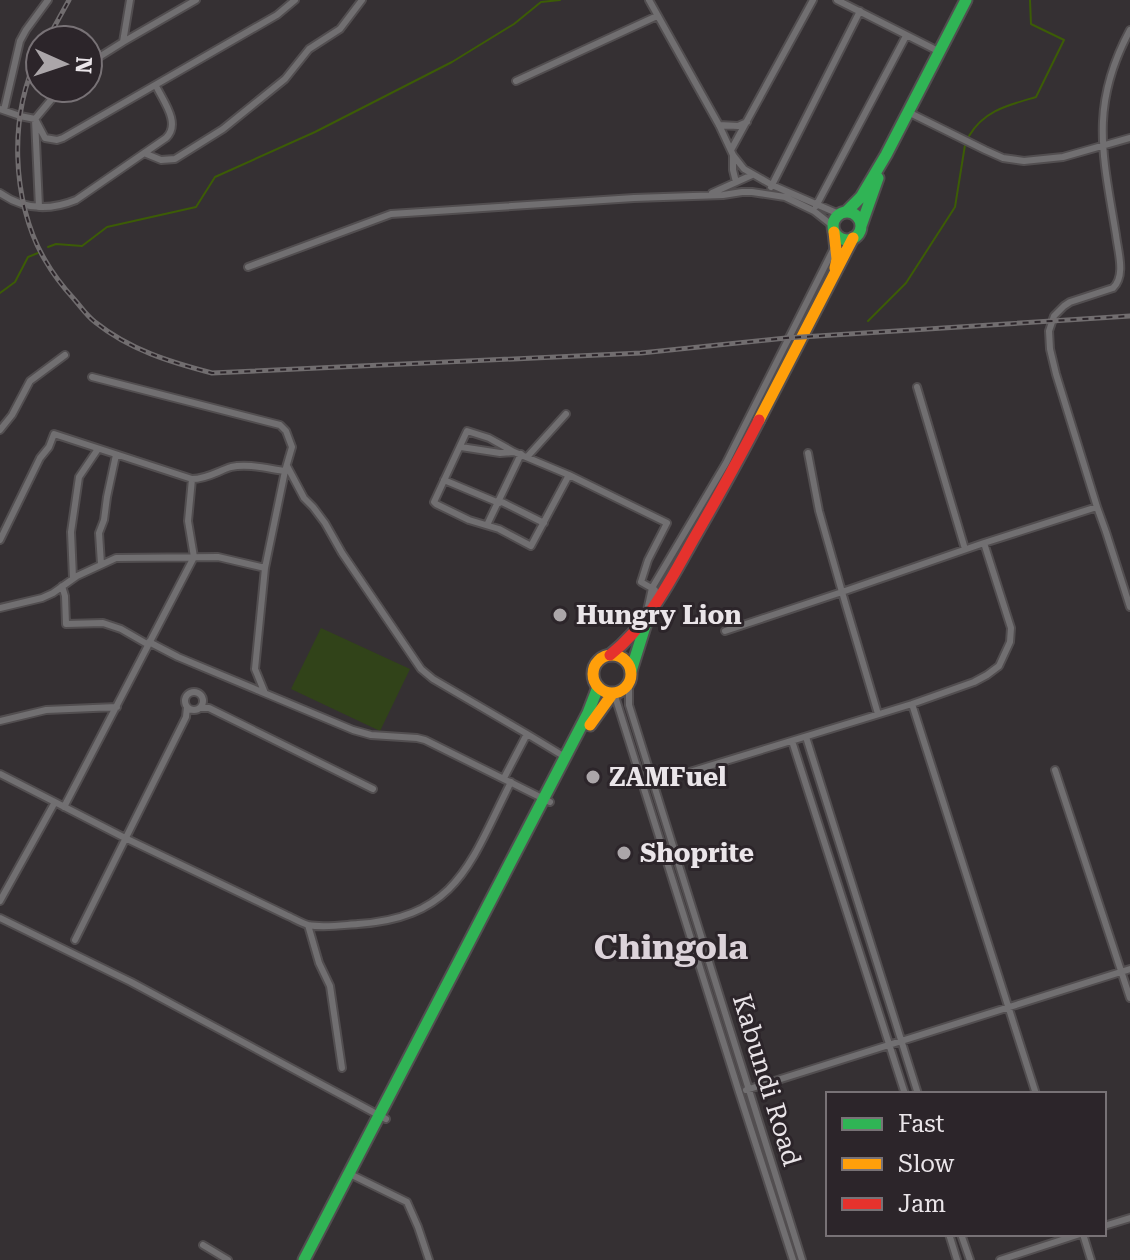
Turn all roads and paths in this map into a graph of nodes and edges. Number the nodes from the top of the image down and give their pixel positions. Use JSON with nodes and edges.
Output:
{"nodes":[{"id":1,"x":48,"y":0,"type":"edge"},
{"id":2,"x":130,"y":0,"type":"edge"},
{"id":3,"x":196,"y":0,"type":"edge"},
{"id":4,"x":295,"y":0,"type":"edge"},
{"id":5,"x":362,"y":0,"type":"edge"},
{"id":6,"x":649,"y":0,"type":"edge"},
{"id":7,"x":813,"y":0,"type":"edge"},
{"id":8,"x":837,"y":0,"type":"edge"},
{"id":9,"x":966,"y":0,"type":"edge"},
{"id":10,"x":860,"y":11,"type":"junction"},
{"id":11,"x":657,"y":16,"type":"junction"},
{"id":12,"x":1130,"y":30,"type":"edge"},
{"id":13,"x":906,"y":36,"type":"junction"},
{"id":14,"x":123,"y":42,"type":"junction"},
{"id":15,"x":940,"y":52,"type":"junction"},
{"id":16,"x":104,"y":54,"type":"edge"},
{"id":17,"x":516,"y":81,"type":"dead end"},
{"id":18,"x":156,"y":86,"type":"junction"},
{"id":19,"x":48,"y":104,"type":"edge"},
{"id":20,"x":2,"y":110,"type":"edge"},
{"id":21,"x":910,"y":113,"type":"junction"},
{"id":22,"x":35,"y":119,"type":"junction"},
{"id":23,"x":747,"y":122,"type":"junction"},
{"id":24,"x":719,"y":125,"type":"junction"},
{"id":25,"x":1130,"y":138,"type":"edge"},
{"id":26,"x":1102,"y":147,"type":"junction"},
{"id":27,"x":144,"y":153,"type":"junction"},
{"id":28,"x":732,"y":153,"type":"junction"},
{"id":29,"x":886,"y":155,"type":"junction"},
{"id":30,"x":734,"y":174,"type":"junction"},
{"id":31,"x":752,"y":175,"type":"junction"},
{"id":32,"x":736,"y":182,"type":"junction"},
{"id":33,"x":772,"y":185,"type":"junction"},
{"id":34,"x":725,"y":188,"type":"junction"},
{"id":35,"x":742,"y":192,"type":"junction"},
{"id":36,"x":0,"y":193,"type":"edge"},
{"id":37,"x":768,"y":193,"type":"junction"},
{"id":38,"x":709,"y":195,"type":"junction"},
{"id":39,"x":39,"y":207,"type":"junction"},
{"id":40,"x":815,"y":208,"type":"junction"},
{"id":41,"x":842,"y":213,"type":"junction"},
{"id":42,"x":861,"y":226,"type":"junction"},
{"id":43,"x":835,"y":234,"type":"junction"},
{"id":44,"x":853,"y":238,"type":"junction"},
{"id":45,"x":248,"y":267,"type":"dead end"},
{"id":46,"x":830,"y":284,"type":"junction"},
{"id":47,"x":65,"y":355,"type":"dead end"},
{"id":48,"x":92,"y":377,"type":"dead end"},
{"id":49,"x":917,"y":387,"type":"dead end"},
{"id":50,"x":566,"y":414,"type":"dead end"},
{"id":51,"x":0,"y":430,"type":"edge"},
{"id":52,"x":461,"y":447,"type":"junction"},
{"id":53,"x":98,"y":449,"type":"junction"},
{"id":54,"x":808,"y":453,"type":"dead end"},
{"id":55,"x":521,"y":454,"type":"junction"},
{"id":56,"x":116,"y":455,"type":"junction"},
{"id":57,"x":288,"y":470,"type":"junction"},
{"id":58,"x":569,"y":475,"type":"junction"},
{"id":59,"x":192,"y":479,"type":"junction"},
{"id":60,"x":444,"y":480,"type":"junction"},
{"id":61,"x":499,"y":502,"type":"junction"},
{"id":62,"x":1097,"y":507,"type":"junction"},
{"id":63,"x":544,"y":523,"type":"junction"},
{"id":64,"x":487,"y":525,"type":"junction"},
{"id":65,"x":0,"y":540,"type":"edge"},
{"id":66,"x":984,"y":543,"type":"junction"},
{"id":67,"x":965,"y":549,"type":"junction"},
{"id":68,"x":194,"y":557,"type":"junction"},
{"id":69,"x":101,"y":564,"type":"junction"},
{"id":70,"x":265,"y":568,"type":"junction"},
{"id":71,"x":73,"y":578,"type":"junction"},
{"id":72,"x":62,"y":586,"type":"junction"},
{"id":73,"x":652,"y":588,"type":"junction"},
{"id":74,"x":842,"y":592,"type":"junction"},
{"id":75,"x":656,"y":604,"type":"junction"},
{"id":76,"x":1130,"y":607,"type":"edge"},
{"id":77,"x":0,"y":608,"type":"edge"},
{"id":78,"x":647,"y":617,"type":"junction"},
{"id":79,"x":725,"y":631,"type":"dead end"},
{"id":80,"x":148,"y":643,"type":"junction"},
{"id":81,"x":610,"y":655,"type":"junction"},
{"id":82,"x":630,"y":676,"type":"junction"},
{"id":83,"x":598,"y":687,"type":"junction"},
{"id":84,"x":264,"y":691,"type":"junction"},
{"id":85,"x":613,"y":693,"type":"junction"},
{"id":86,"x":912,"y":704,"type":"junction"},
{"id":87,"x":117,"y":707,"type":"junction"},
{"id":88,"x":187,"y":707,"type":"junction"},
{"id":89,"x":202,"y":709,"type":"junction"},
{"id":90,"x":598,"y":711,"type":"junction"},
{"id":91,"x":878,"y":714,"type":"junction"},
{"id":92,"x":186,"y":717,"type":"junction"},
{"id":93,"x":620,"y":717,"type":"junction"},
{"id":94,"x":0,"y":721,"type":"edge"},
{"id":95,"x":527,"y":734,"type":"junction"},
{"id":96,"x":806,"y":737,"type":"junction"},
{"id":97,"x":792,"y":741,"type":"junction"},
{"id":98,"x":566,"y":757,"type":"junction"},
{"id":99,"x":1055,"y":770,"type":"dead end"},
{"id":100,"x":0,"y":774,"type":"edge"},
{"id":101,"x":504,"y":778,"type":"junction"},
{"id":102,"x":511,"y":782,"type":"junction"},
{"id":103,"x":654,"y":783,"type":"junction"},
{"id":104,"x":644,"y":786,"type":"junction"},
{"id":105,"x":373,"y":789,"type":"dead end"},
{"id":106,"x":547,"y":801,"type":"junction"},
{"id":107,"x":55,"y":802,"type":"junction"},
{"id":108,"x":64,"y":807,"type":"junction"},
{"id":109,"x":837,"y":837,"type":"junction"},
{"id":110,"x":125,"y":838,"type":"junction"},
{"id":111,"x":824,"y":841,"type":"junction"},
{"id":112,"x":0,"y":901,"type":"edge"},
{"id":113,"x":0,"y":918,"type":"edge"},
{"id":114,"x":308,"y":925,"type":"junction"},
{"id":115,"x":75,"y":940,"type":"dead end"},
{"id":116,"x":870,"y":942,"type":"junction"},
{"id":117,"x":858,"y":946,"type":"junction"},
{"id":118,"x":1126,"y":970,"type":"edge"},
{"id":119,"x":718,"y":991,"type":"junction"},
{"id":120,"x":708,"y":994,"type":"junction"},
{"id":121,"x":1130,"y":998,"type":"edge"},
{"id":122,"x":1008,"y":1009,"type":"junction"},
{"id":123,"x":901,"y":1042,"type":"junction"},
{"id":124,"x":889,"y":1045,"type":"junction"},
{"id":125,"x":342,"y":1068,"type":"dead end"},
{"id":126,"x":749,"y":1089,"type":"junction"},
{"id":127,"x":739,"y":1092,"type":"junction"},
{"id":128,"x":904,"y":1092,"type":"edge"},
{"id":129,"x":917,"y":1092,"type":"edge"},
{"id":130,"x":1035,"y":1092,"type":"edge"},
{"id":131,"x":383,"y":1118,"type":"junction"},
{"id":132,"x":353,"y":1176,"type":"junction"},
{"id":133,"x":1130,"y":1218,"type":"edge"},
{"id":134,"x":1106,"y":1225,"type":"edge"},
{"id":135,"x":950,"y":1236,"type":"edge"},
{"id":136,"x":962,"y":1236,"type":"edge"},
{"id":137,"x":1075,"y":1236,"type":"edge"},
{"id":138,"x":1082,"y":1236,"type":"edge"},
{"id":139,"x":203,"y":1245,"type":"dead end"},
{"id":140,"x":228,"y":1260,"type":"edge"},
{"id":141,"x":304,"y":1260,"type":"edge"},
{"id":142,"x":312,"y":1260,"type":"edge"},
{"id":143,"x":429,"y":1260,"type":"edge"},
{"id":144,"x":793,"y":1260,"type":"edge"},
{"id":145,"x":802,"y":1260,"type":"edge"},
{"id":146,"x":957,"y":1260,"type":"edge"},
{"id":147,"x":970,"y":1260,"type":"edge"},
{"id":148,"x":1000,"y":1260,"type":"edge"},
{"id":149,"x":1091,"y":1260,"type":"edge"}],
"edges":[{"from":1,"to":20,"type":"street"},
{"from":2,"to":14,"type":"street"},
{"from":3,"to":14,"type":"street"},
{"from":4,"to":18,"type":"street"},
{"from":5,"to":27,"type":"street"},
{"from":6,"to":11,"type":"street"},
{"from":7,"to":23,"type":"street"},
{"from":8,"to":10,"type":"street"},
{"from":9,"to":15,"type":"highway"},
{"from":10,"to":13,"type":"street"},
{"from":10,"to":33,"type":"street"},
{"from":11,"to":17,"type":"street"},
{"from":11,"to":24,"type":"street"},
{"from":12,"to":26,"type":"street"},
{"from":13,"to":15,"type":"street"},
{"from":13,"to":40,"type":"street"},
{"from":14,"to":16,"type":"street"},
{"from":15,"to":21,"type":"highway"},
{"from":18,"to":22,"type":"street"},
{"from":18,"to":27,"type":"street"},
{"from":19,"to":22,"type":"street"},
{"from":20,"to":22,"type":"street"},
{"from":21,"to":26,"type":"street"},
{"from":21,"to":29,"type":"highway"},
{"from":22,"to":39,"type":"street"},
{"from":23,"to":24,"type":"street"},
{"from":23,"to":28,"type":"street"},
{"from":24,"to":28,"type":"street"},
{"from":25,"to":26,"type":"street"},
{"from":26,"to":62,"type":"street"},
{"from":27,"to":39,"type":"street"},
{"from":28,"to":30,"type":"street"},
{"from":28,"to":31,"type":"street"},
{"from":29,"to":41,"type":"highway"},
{"from":29,"to":42,"type":"highway"},
{"from":30,"to":32,"type":"street"},
{"from":30,"to":34,"type":"street"},
{"from":31,"to":32,"type":"street"},
{"from":31,"to":33,"type":"street"},
{"from":32,"to":34,"type":"street"},
{"from":32,"to":35,"type":"street"},
{"from":33,"to":37,"type":"street"},
{"from":33,"to":40,"type":"street"},
{"from":34,"to":38,"type":"street"},
{"from":35,"to":37,"type":"street"},
{"from":35,"to":38,"type":"street"},
{"from":36,"to":39,"type":"street"},
{"from":37,"to":40,"type":"street"},
{"from":38,"to":45,"type":"street"},
{"from":40,"to":41,"type":"street"},
{"from":40,"to":43,"type":"street"},
{"from":41,"to":42,"type":"highway"},
{"from":41,"to":43,"type":"highway"},
{"from":42,"to":44,"type":"highway"},
{"from":43,"to":44,"type":"highway"},
{"from":43,"to":46,"type":"highway"},
{"from":43,"to":73,"type":"street"},
{"from":44,"to":46,"type":"highway"},
{"from":46,"to":75,"type":"highway"},
{"from":47,"to":51,"type":"street"},
{"from":48,"to":57,"type":"street"},
{"from":49,"to":67,"type":"street"},
{"from":50,"to":55,"type":"street"},
{"from":52,"to":55,"type":"street"},
{"from":52,"to":55,"type":"street"},
{"from":52,"to":60,"type":"street"},
{"from":53,"to":56,"type":"street"},
{"from":53,"to":65,"type":"street"},
{"from":53,"to":71,"type":"street"},
{"from":54,"to":74,"type":"street"},
{"from":55,"to":58,"type":"street"},
{"from":55,"to":61,"type":"street"},
{"from":56,"to":59,"type":"street"},
{"from":56,"to":69,"type":"street"},
{"from":57,"to":59,"type":"street"},
{"from":57,"to":70,"type":"street"},
{"from":57,"to":95,"type":"street"},
{"from":58,"to":63,"type":"street"},
{"from":58,"to":73,"type":"street"},
{"from":59,"to":68,"type":"street"},
{"from":60,"to":61,"type":"street"},
{"from":60,"to":64,"type":"street"},
{"from":61,"to":63,"type":"street"},
{"from":61,"to":64,"type":"street"},
{"from":62,"to":66,"type":"street"},
{"from":62,"to":76,"type":"street"},
{"from":63,"to":64,"type":"street"},
{"from":66,"to":67,"type":"street"},
{"from":66,"to":86,"type":"street"},
{"from":67,"to":74,"type":"street"},
{"from":68,"to":69,"type":"street"},
{"from":68,"to":70,"type":"street"},
{"from":68,"to":80,"type":"street"},
{"from":69,"to":71,"type":"street"},
{"from":70,"to":84,"type":"street"},
{"from":71,"to":72,"type":"street"},
{"from":72,"to":77,"type":"street"},
{"from":72,"to":80,"type":"street"},
{"from":73,"to":75,"type":"street"},
{"from":73,"to":78,"type":"street"},
{"from":74,"to":79,"type":"street"},
{"from":74,"to":91,"type":"street"},
{"from":75,"to":78,"type":"highway"},
{"from":78,"to":81,"type":"highway"},
{"from":78,"to":82,"type":"highway"},
{"from":80,"to":84,"type":"street"},
{"from":80,"to":87,"type":"street"},
{"from":81,"to":82,"type":"highway"},
{"from":81,"to":83,"type":"highway"},
{"from":82,"to":85,"type":"highway"},
{"from":82,"to":103,"type":"street","name":"Kabundi Road"},
{"from":83,"to":85,"type":"highway"},
{"from":83,"to":98,"type":"highway"},
{"from":84,"to":101,"type":"street"},
{"from":85,"to":90,"type":"highway"},
{"from":85,"to":93,"type":"street","name":"Kabundi Road"},
{"from":86,"to":91,"type":"street"},
{"from":86,"to":122,"type":"street"},
{"from":87,"to":94,"type":"street"},
{"from":87,"to":108,"type":"street"},
{"from":88,"to":89,"type":"street"},
{"from":88,"to":89,"type":"street"},
{"from":88,"to":92,"type":"street"},
{"from":89,"to":92,"type":"street"},
{"from":89,"to":105,"type":"street"},
{"from":90,"to":93,"type":"street"},
{"from":90,"to":106,"type":"highway"},
{"from":91,"to":96,"type":"street"},
{"from":92,"to":110,"type":"street"},
{"from":93,"to":104,"type":"street","name":"Kabundi Road"},
{"from":95,"to":98,"type":"street"},
{"from":95,"to":101,"type":"street"},
{"from":96,"to":97,"type":"street"},
{"from":96,"to":109,"type":"street"},
{"from":97,"to":103,"type":"street"},
{"from":97,"to":111,"type":"street"},
{"from":98,"to":106,"type":"highway"},
{"from":99,"to":118,"type":"street"},
{"from":100,"to":107,"type":"street"},
{"from":101,"to":102,"type":"street"},
{"from":102,"to":106,"type":"street"},
{"from":102,"to":114,"type":"street"},
{"from":103,"to":104,"type":"street"},
{"from":103,"to":119,"type":"street","name":"Kabundi Road"},
{"from":104,"to":120,"type":"street","name":"Kabundi Road"},
{"from":106,"to":131,"type":"highway"},
{"from":107,"to":108,"type":"street"},
{"from":107,"to":112,"type":"street"},
{"from":108,"to":110,"type":"street"},
{"from":109,"to":111,"type":"street"},
{"from":109,"to":116,"type":"street"},
{"from":110,"to":114,"type":"street"},
{"from":110,"to":115,"type":"street"},
{"from":111,"to":117,"type":"street"},
{"from":113,"to":131,"type":"street"},
{"from":114,"to":125,"type":"street"},
{"from":116,"to":117,"type":"street"},
{"from":116,"to":123,"type":"street"},
{"from":117,"to":124,"type":"street"},
{"from":118,"to":121,"type":"street"},
{"from":118,"to":122,"type":"street"},
{"from":119,"to":120,"type":"street"},
{"from":119,"to":126,"type":"street","name":"Kabundi Road"},
{"from":120,"to":127,"type":"street","name":"Kabundi Road"},
{"from":122,"to":123,"type":"street"},
{"from":122,"to":130,"type":"street"},
{"from":123,"to":124,"type":"street"},
{"from":123,"to":129,"type":"street"},
{"from":124,"to":126,"type":"street"},
{"from":124,"to":128,"type":"street"},
{"from":126,"to":127,"type":"street"},
{"from":126,"to":145,"type":"street","name":"Kabundi Road"},
{"from":127,"to":144,"type":"street","name":"Kabundi Road"},
{"from":131,"to":132,"type":"highway"},
{"from":132,"to":141,"type":"highway"},
{"from":132,"to":142,"type":"highway"},
{"from":132,"to":143,"type":"street"},
{"from":133,"to":134,"type":"street"},
{"from":135,"to":146,"type":"street"},
{"from":136,"to":147,"type":"street"},
{"from":137,"to":148,"type":"street"},
{"from":138,"to":149,"type":"street"},
{"from":139,"to":140,"type":"street"}]}
